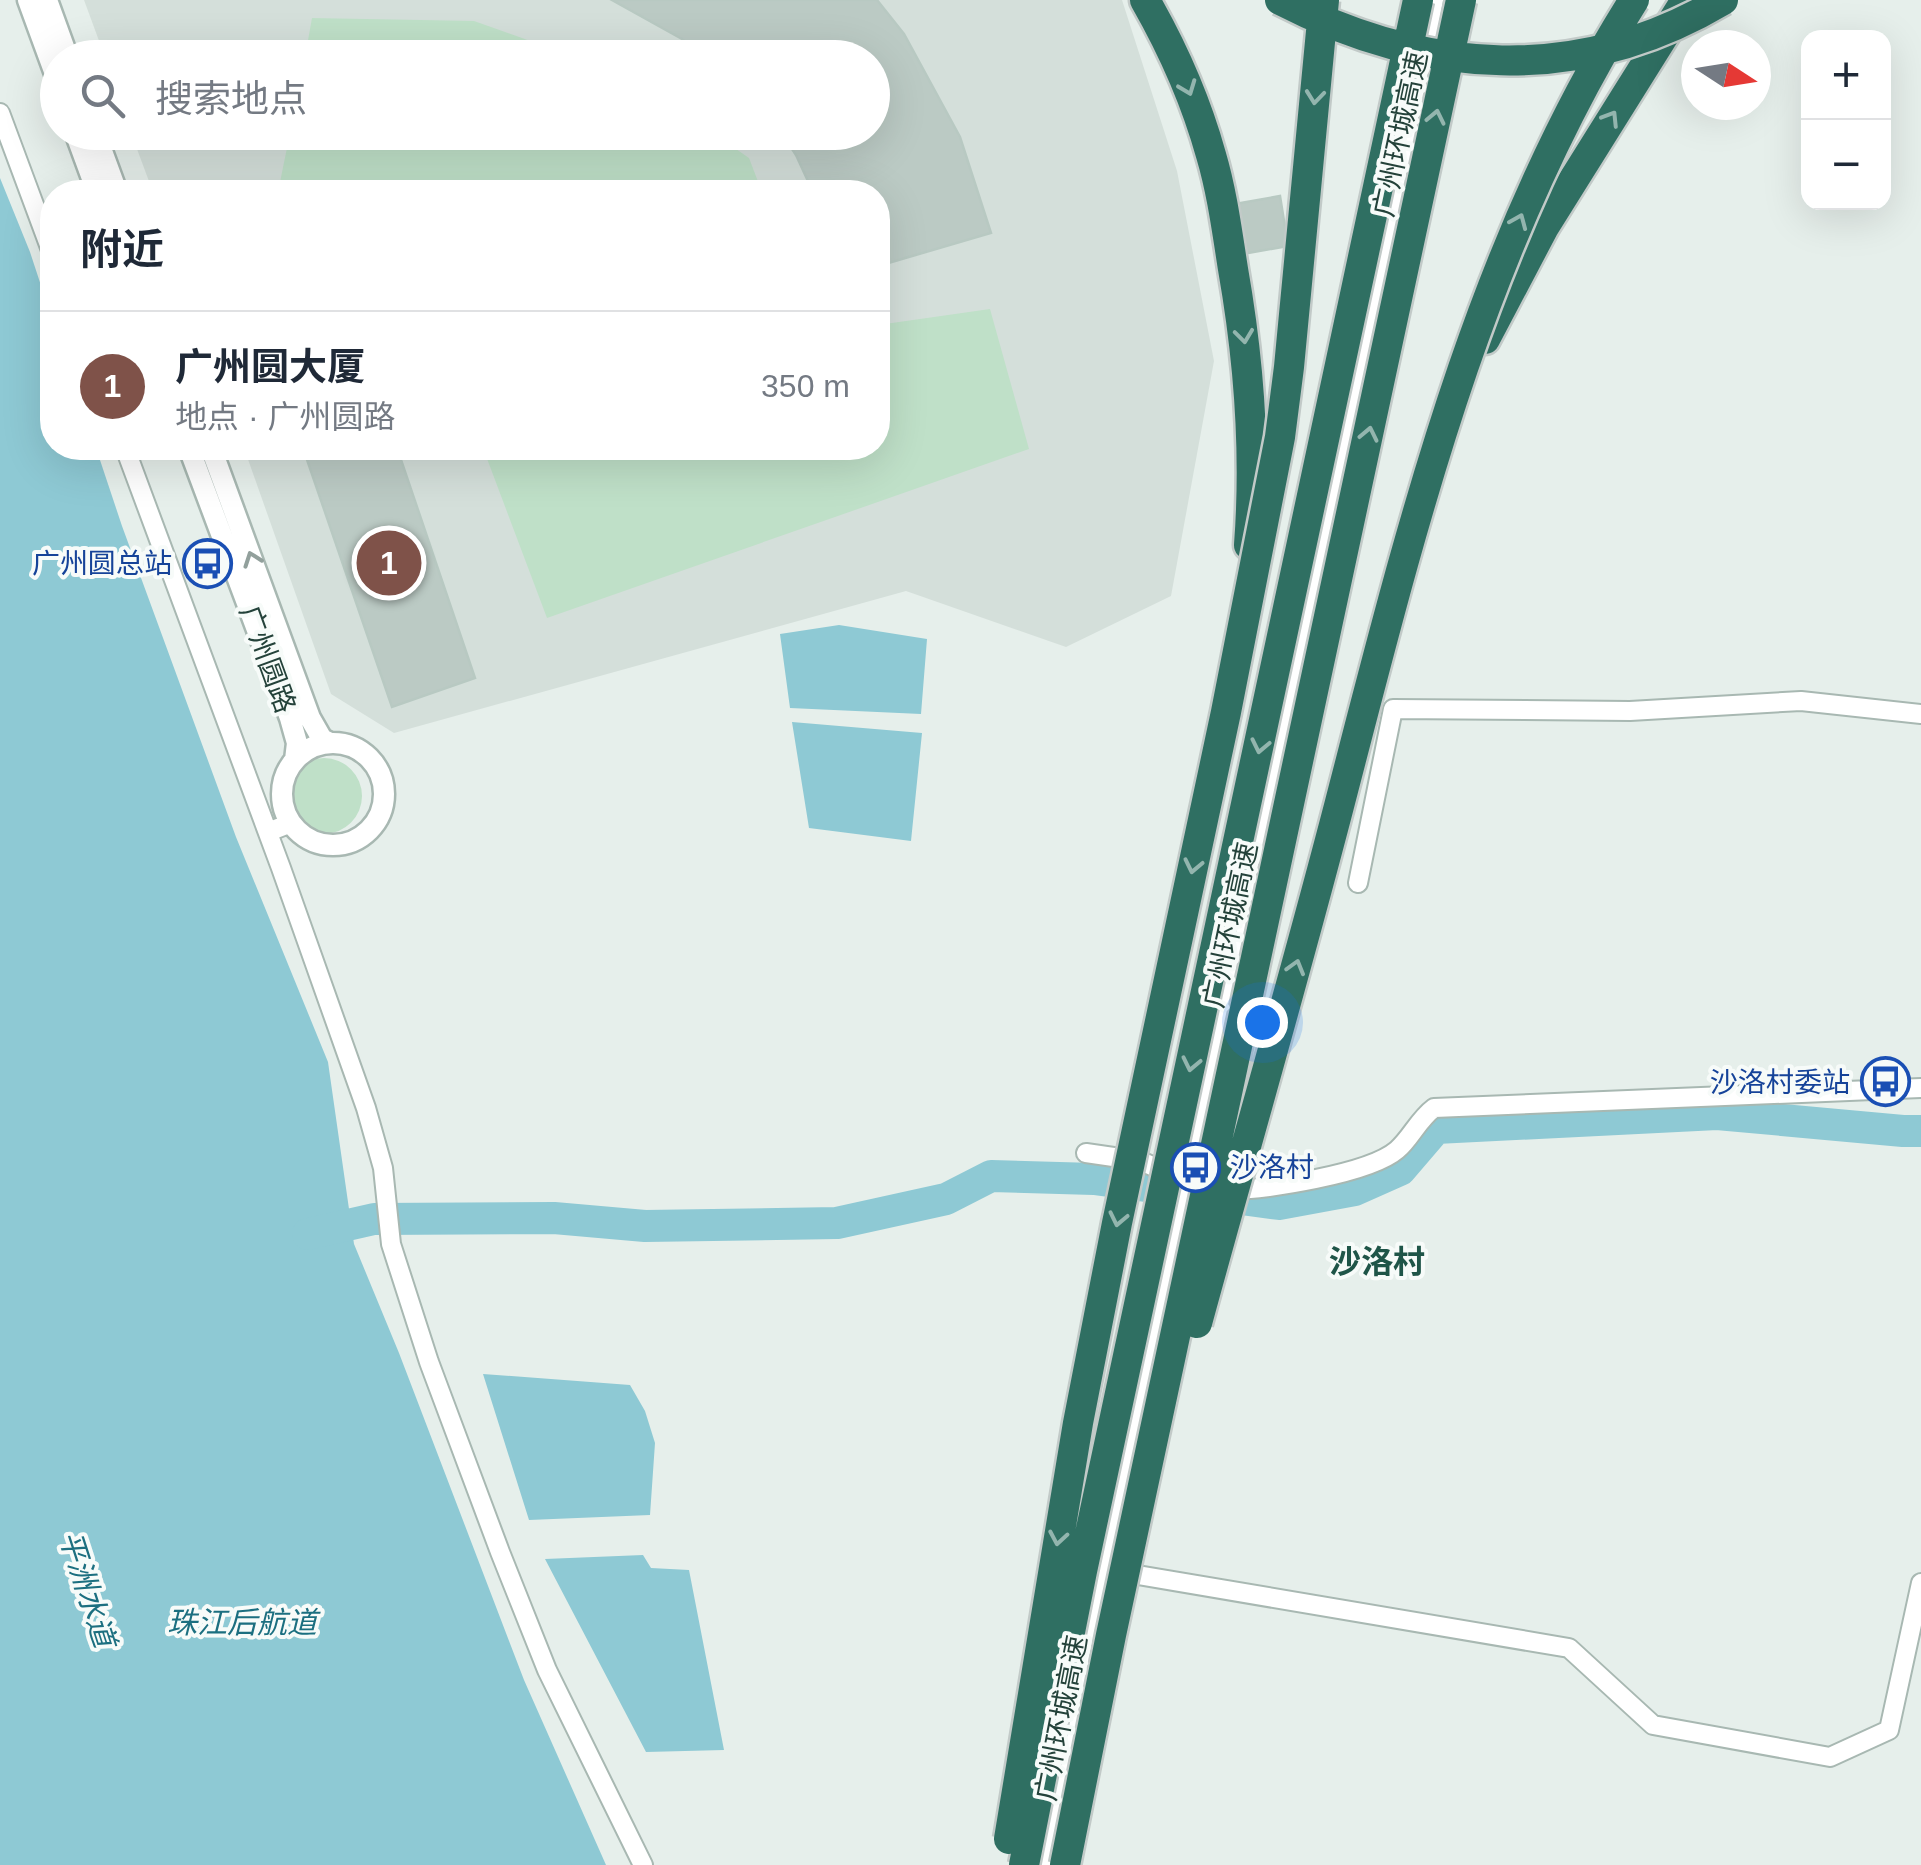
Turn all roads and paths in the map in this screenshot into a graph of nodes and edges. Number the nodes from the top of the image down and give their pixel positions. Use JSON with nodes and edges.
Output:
{"nodes":[{"id":1,"x":28,"y":0,"type":"edge"},
{"id":2,"x":47,"y":0,"type":"edge"},
{"id":3,"x":1145,"y":0,"type":"edge"},
{"id":4,"x":1280,"y":0,"type":"edge"},
{"id":5,"x":1324,"y":0,"type":"edge"},
{"id":6,"x":1418,"y":0,"type":"edge"},
{"id":7,"x":1434,"y":0,"type":"edge"},
{"id":8,"x":1461,"y":0,"type":"edge"},
{"id":9,"x":1634,"y":0,"type":"edge"},
{"id":10,"x":1686,"y":0,"type":"edge"},
{"id":11,"x":1723,"y":0,"type":"edge"},
{"id":12,"x":43,"y":40,"type":"edge"},
{"id":13,"x":61,"y":40,"type":"edge"},
{"id":14,"x":0,"y":113,"type":"edge"},
{"id":15,"x":82,"y":150,"type":"edge"},
{"id":16,"x":103,"y":150,"type":"edge"},
{"id":17,"x":93,"y":180,"type":"edge"},
{"id":18,"x":114,"y":180,"type":"edge"},
{"id":19,"x":40,"y":221,"type":"edge"},
{"id":20,"x":130,"y":460,"type":"edge"},
{"id":21,"x":193,"y":460,"type":"edge"},
{"id":22,"x":215,"y":460,"type":"edge"},
{"id":23,"x":1226,"y":712,"type":"junction"},
{"id":24,"x":1921,"y":714,"type":"edge"},
{"id":25,"x":1360,"y":722,"type":"junction"},
{"id":26,"x":330,"y":743,"type":"junction"},
{"id":27,"x":295,"y":760,"type":"junction"},
{"id":28,"x":291,"y":823,"type":"junction"},
{"id":29,"x":268,"y":832,"type":"junction"},
{"id":30,"x":1358,"y":883,"type":"dead end"},
{"id":31,"x":1921,"y":1088,"type":"edge"},
{"id":32,"x":1086,"y":1153,"type":"dead end"},
{"id":33,"x":1190,"y":1183,"type":"junction"},
{"id":34,"x":1106,"y":1570,"type":"junction"},
{"id":35,"x":1921,"y":1583,"type":"edge"},
{"id":36,"x":1111,"y":1634,"type":"junction"},
{"id":37,"x":643,"y":1865,"type":"edge"},
{"id":38,"x":1005,"y":1865,"type":"edge"},
{"id":39,"x":1024,"y":1865,"type":"edge"},
{"id":40,"x":1042,"y":1865,"type":"edge"},
{"id":41,"x":1065,"y":1865,"type":"edge"}],
"edges":[{"from":1,"to":12,"type":"street"},
{"from":2,"to":13,"type":"street"},
{"from":3,"to":23,"type":"highway","one_way":true,"bridge":true},
{"from":4,"to":11,"type":"highway","bridge":true},
{"from":5,"to":23,"type":"highway","one_way":true,"bridge":true},
{"from":6,"to":39,"type":"highway","name":"广州环城高速","one_way":true,"bridge":true},
{"from":7,"to":33,"type":"street"},
{"from":36,"to":8,"type":"highway","name":"广州环城高速","one_way":true,"bridge":true},
{"from":25,"to":9,"type":"highway","one_way":true,"bridge":true},
{"from":25,"to":10,"type":"highway","one_way":true,"bridge":true},
{"from":14,"to":19,"type":"street"},
{"from":15,"to":17,"type":"street"},
{"from":16,"to":18,"type":"street"},
{"from":20,"to":29,"type":"street"},
{"from":21,"to":27,"type":"street","name":"广州圆路"},
{"from":26,"to":22,"type":"street","name":"广州圆路","one_way":true},
{"from":23,"to":38,"type":"highway","one_way":true,"bridge":true},
{"from":24,"to":30,"type":"street"},
{"from":36,"to":25,"type":"highway","one_way":true,"bridge":true},
{"from":26,"to":27,"type":"street"},
{"from":26,"to":28,"type":"street"},
{"from":27,"to":28,"type":"street"},
{"from":28,"to":29,"type":"street"},
{"from":29,"to":37,"type":"street"},
{"from":31,"to":33,"type":"street"},
{"from":32,"to":33,"type":"street"},
{"from":33,"to":34,"type":"street"},
{"from":34,"to":35,"type":"street"},
{"from":34,"to":40,"type":"street"},
{"from":36,"to":41,"type":"highway","name":"广州环城高速","bridge":true}]}
